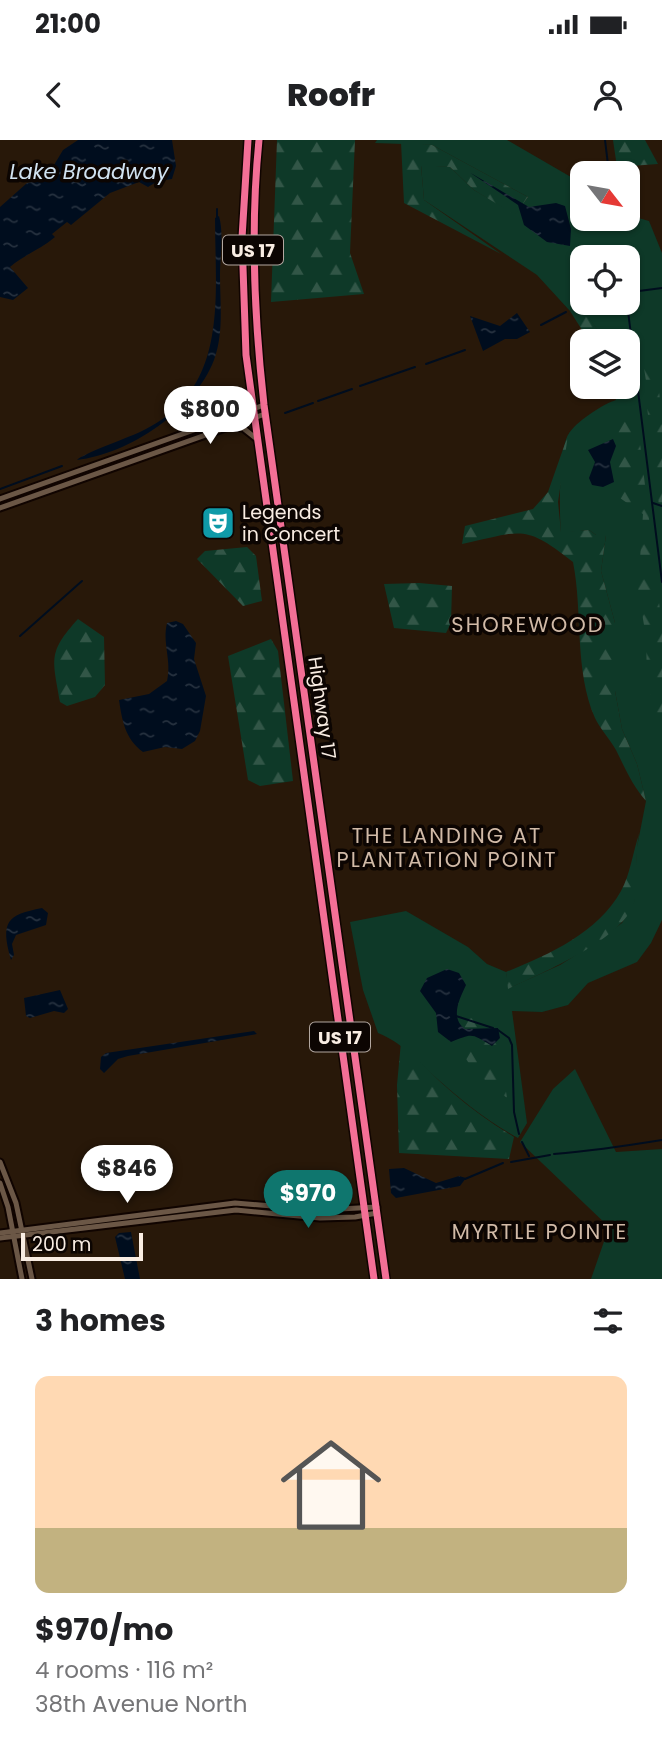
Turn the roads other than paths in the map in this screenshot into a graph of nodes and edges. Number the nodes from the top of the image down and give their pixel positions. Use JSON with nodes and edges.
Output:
{"nodes":[{"id":1,"x":248,"y":140,"type":"edge"},
{"id":2,"x":259,"y":140,"type":"edge"},
{"id":3,"x":264,"y":405,"type":"junction"},
{"id":4,"x":254,"y":413,"type":"junction"},
{"id":5,"x":265,"y":414,"type":"junction"},
{"id":6,"x":224,"y":426,"type":"junction"},
{"id":7,"x":258,"y":440,"type":"junction"},
{"id":8,"x":0,"y":499,"type":"edge"},
{"id":9,"x":0,"y":508,"type":"edge"},
{"id":10,"x":0,"y":1162,"type":"edge"},
{"id":11,"x":0,"y":1183,"type":"edge"},
{"id":12,"x":377,"y":1210,"type":"junction"},
{"id":13,"x":364,"y":1212,"type":"junction"},
{"id":14,"x":24,"y":1234,"type":"junction"},
{"id":15,"x":14,"y":1235,"type":"junction"},
{"id":16,"x":0,"y":1236,"type":"edge"},
{"id":17,"x":22,"y":1279,"type":"edge"},
{"id":18,"x":32,"y":1279,"type":"edge"},
{"id":19,"x":374,"y":1279,"type":"edge"},
{"id":20,"x":386,"y":1279,"type":"edge"}],
"edges":[{"from":1,"to":4,"type":"highway","name":"Highway 17","number":"US 17"},
{"from":2,"to":3,"type":"highway","name":"Highway 17","number":"US 17"},
{"from":3,"to":4,"type":"main road"},
{"from":3,"to":5,"type":"highway","name":"Highway 17","number":"US 17"},
{"from":4,"to":5,"type":"main road"},
{"from":4,"to":6,"type":"main road"},
{"from":4,"to":7,"type":"highway","name":"Highway 17","number":"US 17"},
{"from":4,"to":8,"type":"main road"},
{"from":5,"to":12,"type":"highway","name":"Highway 17","number":"US 17"},
{"from":6,"to":7,"type":"main road"},
{"from":6,"to":9,"type":"main road"},
{"from":7,"to":13,"type":"highway","name":"Highway 17","number":"US 17"},
{"from":10,"to":14,"type":"main road"},
{"from":11,"to":15,"type":"main road"},
{"from":12,"to":13,"type":"main road"},
{"from":12,"to":20,"type":"highway","name":"Highway 17","number":"US 17"},
{"from":13,"to":14,"type":"main road"},
{"from":13,"to":19,"type":"highway","name":"Highway 17","number":"US 17"},
{"from":14,"to":15,"type":"main road"},
{"from":14,"to":18,"type":"main road"},
{"from":15,"to":16,"type":"main road"},
{"from":15,"to":17,"type":"main road"}]}
